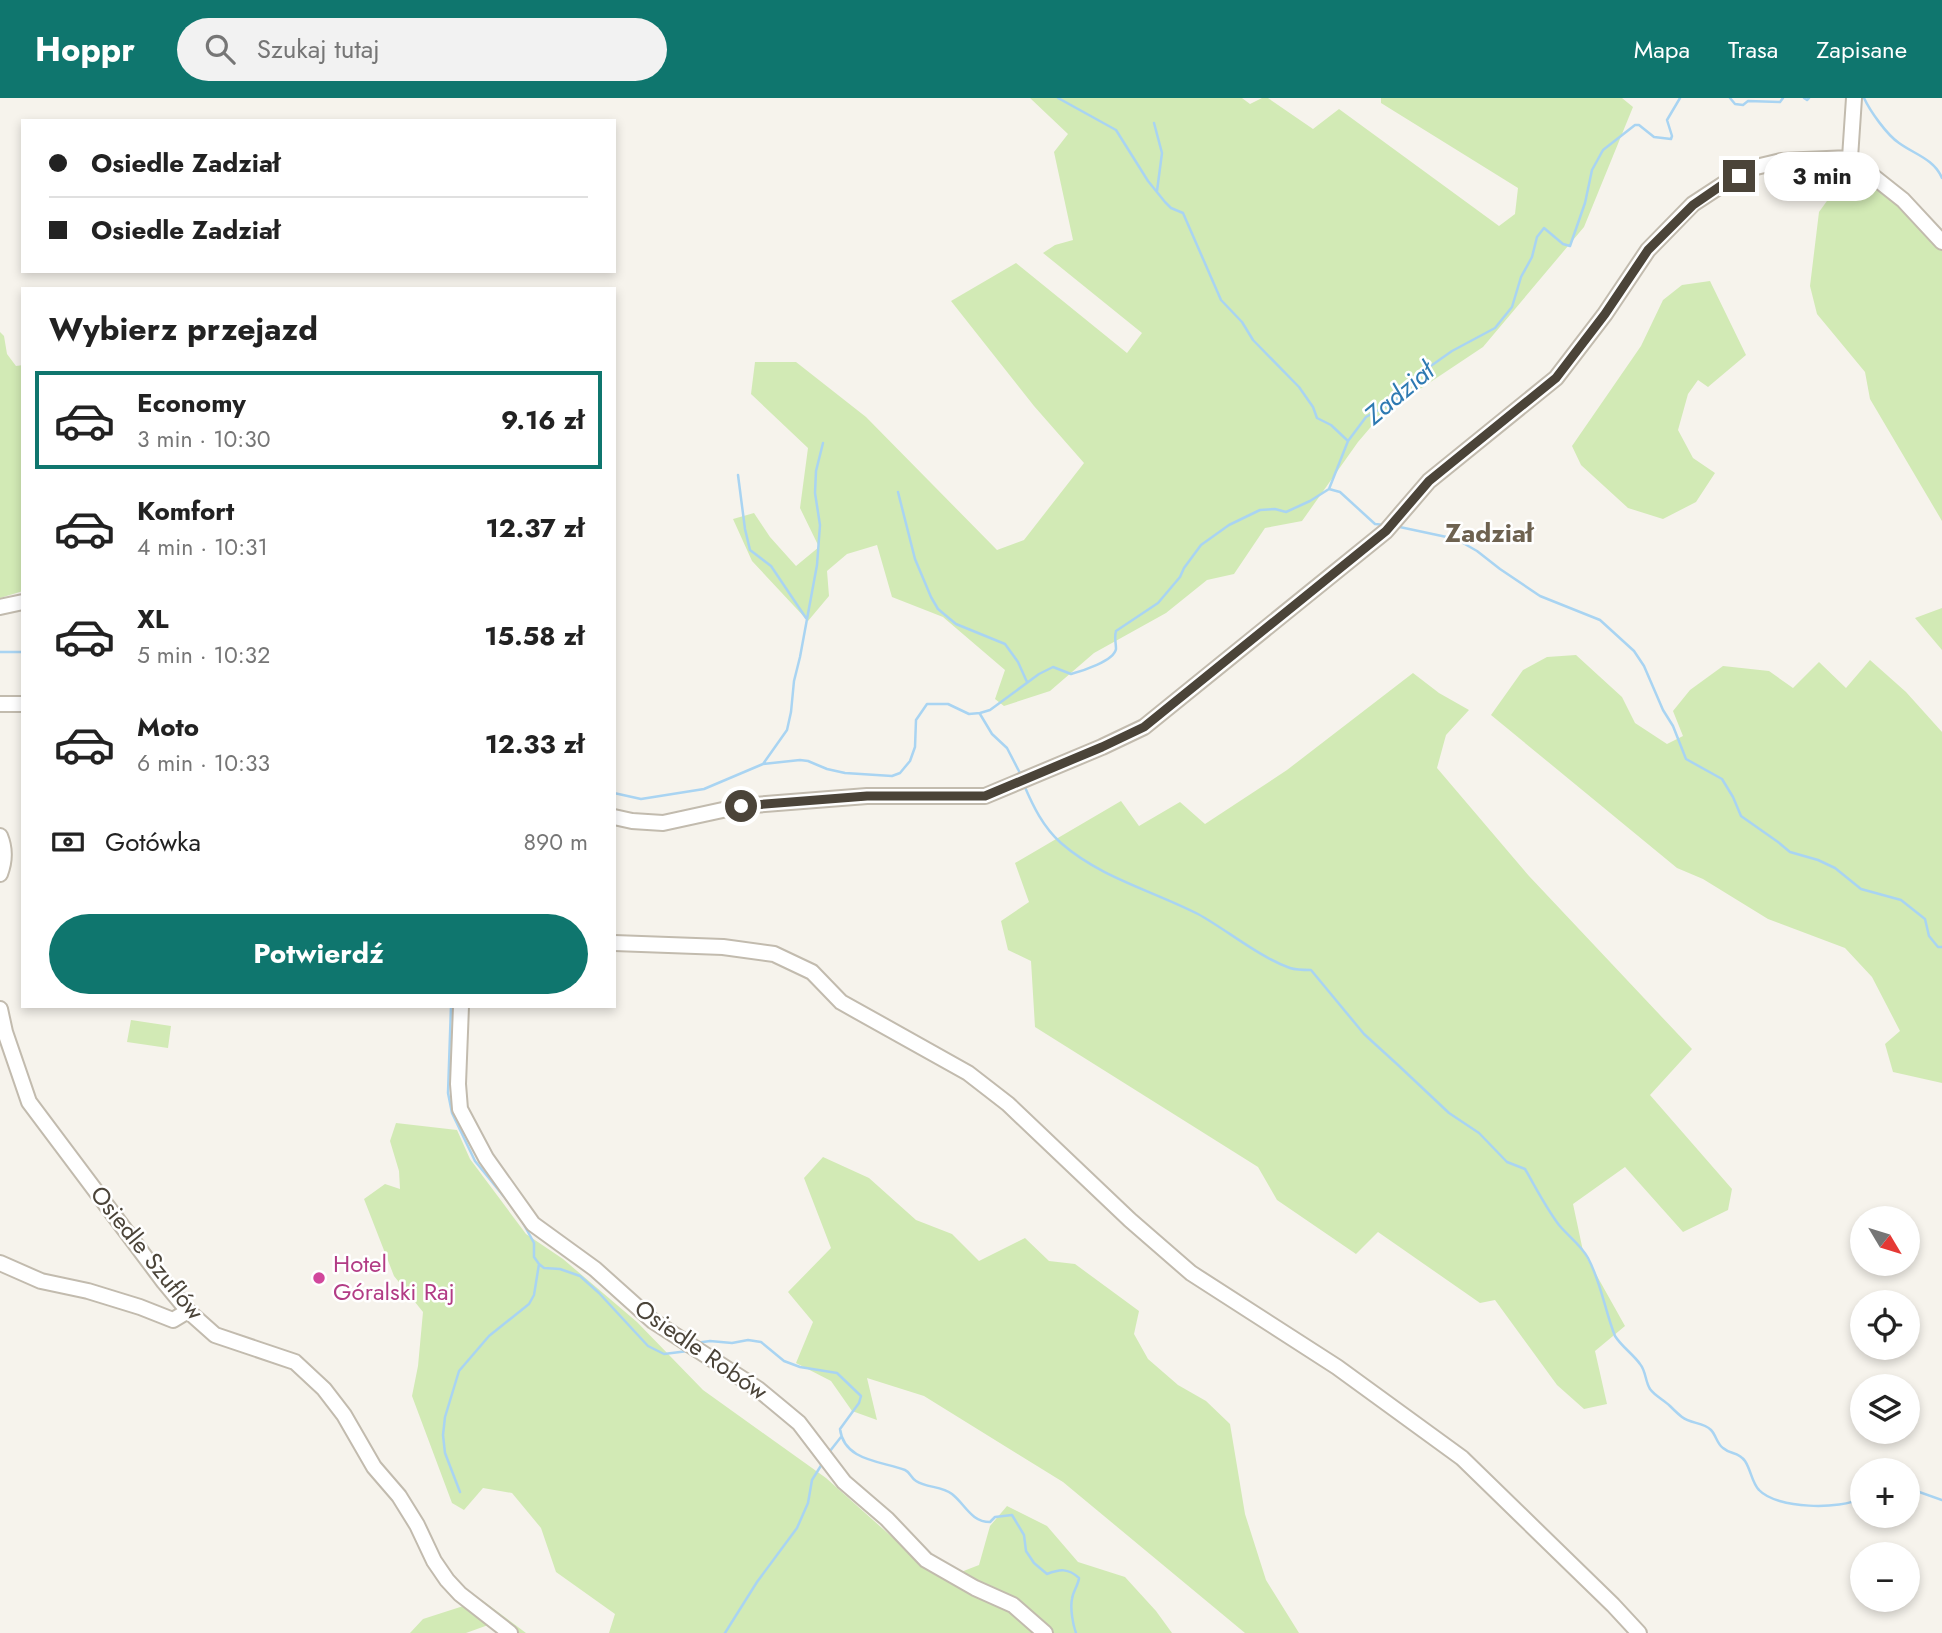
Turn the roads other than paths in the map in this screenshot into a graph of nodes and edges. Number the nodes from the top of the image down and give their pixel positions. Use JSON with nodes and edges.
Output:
{"nodes":[{"id":1,"x":1854,"y":98,"type":"edge"},
{"id":2,"x":1850,"y":158,"type":"junction"},
{"id":3,"x":1942,"y":242,"type":"edge"},
{"id":4,"x":21,"y":602,"type":"edge"},
{"id":5,"x":0,"y":607,"type":"edge"},
{"id":6,"x":0,"y":704,"type":"edge"},
{"id":7,"x":21,"y":704,"type":"edge"},
{"id":8,"x":616,"y":817,"type":"edge"},
{"id":9,"x":0,"y":836,"type":"edge"},
{"id":10,"x":0,"y":874,"type":"edge"},
{"id":11,"x":616,"y":943,"type":"edge"},
{"id":12,"x":461,"y":1008,"type":"edge"},
{"id":13,"x":0,"y":1009,"type":"edge"},
{"id":14,"x":0,"y":1263,"type":"edge"},
{"id":15,"x":188,"y":1311,"type":"junction"},
{"id":16,"x":510,"y":1633,"type":"edge"},
{"id":17,"x":1045,"y":1633,"type":"edge"},
{"id":18,"x":1639,"y":1633,"type":"edge"}],
"edges":[{"from":1,"to":2,"type":"street"},
{"from":2,"to":3,"type":"street"},
{"from":2,"to":8,"type":"street"},
{"from":4,"to":5,"type":"street"},
{"from":6,"to":7,"type":"street"},
{"from":9,"to":10,"type":"street"},
{"from":11,"to":18,"type":"street"},
{"from":12,"to":17,"type":"street","name":"Osiedle Robów"},
{"from":13,"to":15,"type":"street","name":"Osiedle Szuflów"},
{"from":14,"to":15,"type":"street"},
{"from":15,"to":16,"type":"street","name":"Osiedle Szuflów"}]}
